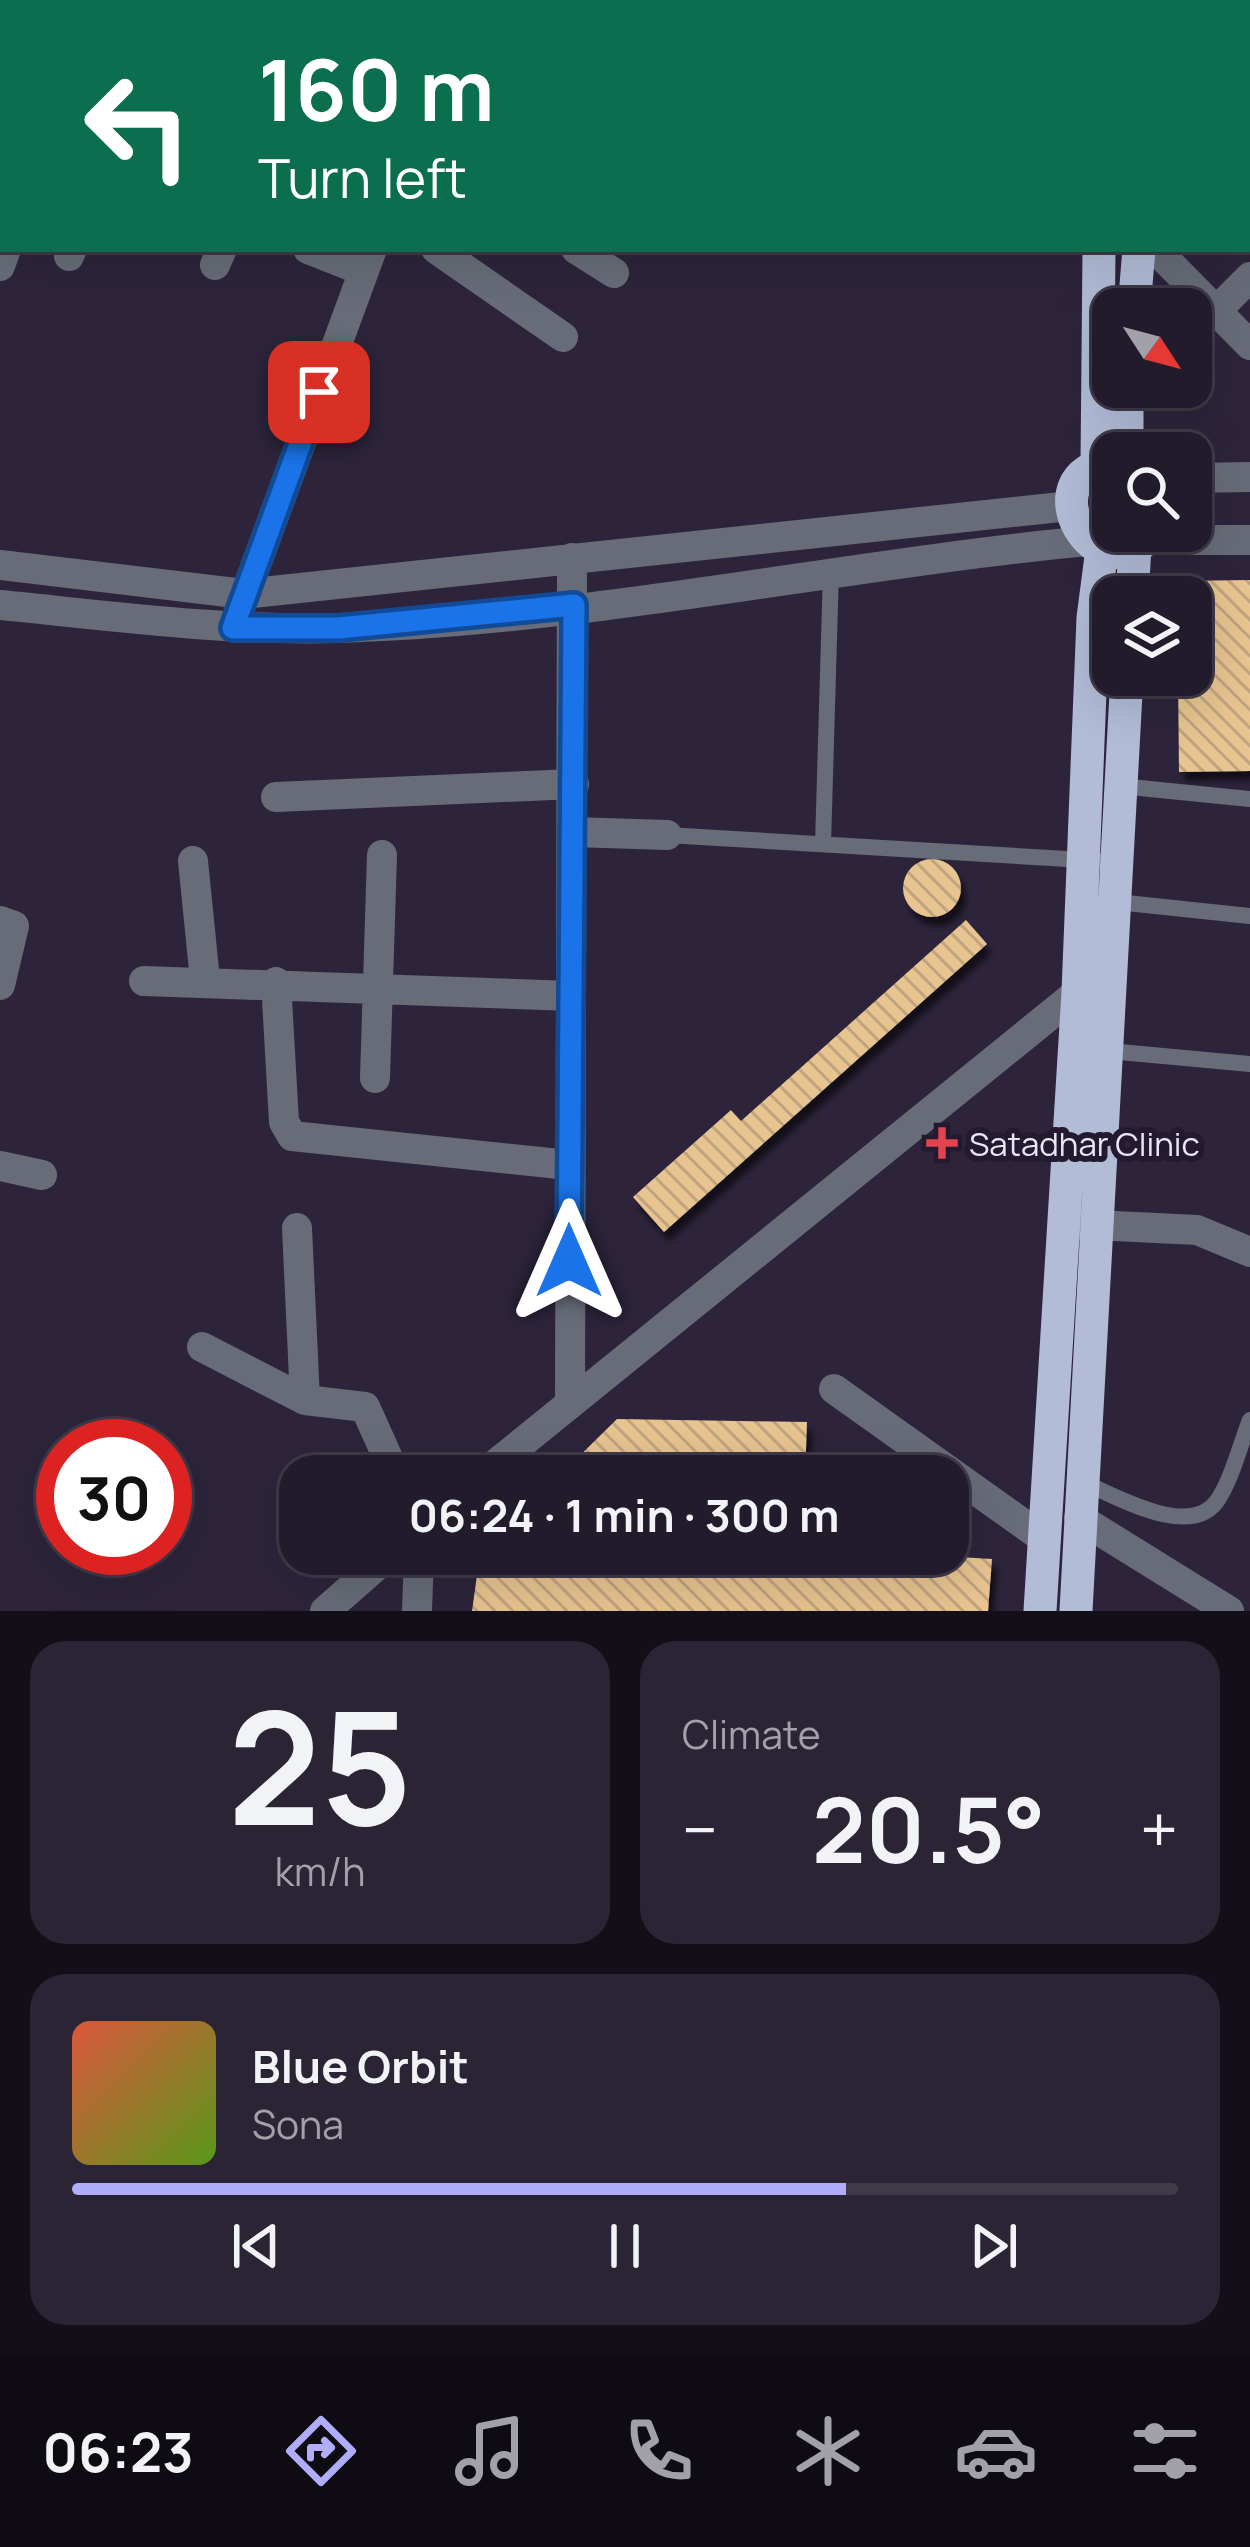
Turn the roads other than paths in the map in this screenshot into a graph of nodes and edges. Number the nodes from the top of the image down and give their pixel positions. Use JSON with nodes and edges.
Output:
{"nodes":[{"id":1,"x":324,"y":252,"type":"edge"},
{"id":2,"x":440,"y":252,"type":"edge"},
{"id":3,"x":581,"y":252,"type":"edge"},
{"id":4,"x":1099,"y":252,"type":"edge"},
{"id":5,"x":368,"y":260,"type":"edge"},
{"id":6,"x":1147,"y":269,"type":"edge"},
{"id":7,"x":614,"y":273,"type":"dead end"},
{"id":8,"x":1250,"y":277,"type":"edge"},
{"id":9,"x":1216,"y":311,"type":"junction"},
{"id":10,"x":563,"y":337,"type":"dead end"},
{"id":11,"x":1250,"y":345,"type":"edge"},
{"id":12,"x":1110,"y":432,"type":"edge"},
{"id":13,"x":1092,"y":472,"type":"edge"},
{"id":14,"x":1250,"y":477,"type":"edge"},
{"id":15,"x":1212,"y":478,"type":"edge"},
{"id":16,"x":1070,"y":506,"type":"junction"},
{"id":17,"x":1092,"y":531,"type":"edge"},
{"id":18,"x":1250,"y":540,"type":"edge"},
{"id":19,"x":1212,"y":541,"type":"edge"},
{"id":20,"x":1092,"y":545,"type":"edge"},
{"id":21,"x":1121,"y":552,"type":"edge"},
{"id":22,"x":572,"y":558,"type":"junction"},
{"id":23,"x":0,"y":566,"type":"edge"},
{"id":24,"x":830,"y":572,"type":"junction"},
{"id":25,"x":244,"y":594,"type":"junction"},
{"id":26,"x":0,"y":605,"type":"edge"},
{"id":27,"x":574,"y":605,"type":"junction"},
{"id":28,"x":233,"y":628,"type":"junction"},
{"id":29,"x":1126,"y":696,"type":"edge"},
{"id":30,"x":574,"y":784,"type":"junction"},
{"id":31,"x":1120,"y":786,"type":"junction"},
{"id":32,"x":277,"y":797,"type":"dead end"},
{"id":33,"x":1250,"y":799,"type":"edge"},
{"id":34,"x":573,"y":832,"type":"junction"},
{"id":35,"x":667,"y":835,"type":"joint"},
{"id":36,"x":823,"y":844,"type":"junction"},
{"id":37,"x":382,"y":855,"type":"dead end"},
{"id":38,"x":1083,"y":859,"type":"junction"},
{"id":39,"x":193,"y":861,"type":"dead end"},
{"id":40,"x":1118,"y":862,"type":"junction"},
{"id":41,"x":1117,"y":902,"type":"junction"},
{"id":42,"x":1250,"y":916,"type":"edge"},
{"id":43,"x":0,"y":921,"type":"edge"},
{"id":44,"x":1115,"y":962,"type":"junction"},
{"id":45,"x":205,"y":980,"type":"junction"},
{"id":46,"x":144,"y":981,"type":"dead end"},
{"id":47,"x":276,"y":982,"type":"junction"},
{"id":48,"x":0,"y":985,"type":"edge"},
{"id":49,"x":379,"y":987,"type":"junction"},
{"id":50,"x":1078,"y":992,"type":"junction"},
{"id":51,"x":571,"y":996,"type":"junction"},
{"id":52,"x":1109,"y":1052,"type":"junction"},
{"id":53,"x":1250,"y":1064,"type":"edge"},
{"id":54,"x":375,"y":1078,"type":"dead end"},
{"id":55,"x":569,"y":1165,"type":"junction"},
{"id":56,"x":0,"y":1166,"type":"edge"},
{"id":57,"x":42,"y":1175,"type":"dead end"},
{"id":58,"x":1062,"y":1224,"type":"junction"},
{"id":59,"x":1097,"y":1224,"type":"junction"},
{"id":60,"x":297,"y":1228,"type":"dead end"},
{"id":61,"x":1250,"y":1252,"type":"edge"},
{"id":62,"x":202,"y":1347,"type":"dead end"},
{"id":63,"x":834,"y":1388,"type":"dead end"},
{"id":64,"x":305,"y":1400,"type":"junction"},
{"id":65,"x":570,"y":1404,"type":"junction"},
{"id":66,"x":1250,"y":1420,"type":"edge"},
{"id":67,"x":387,"y":1455,"type":"edge"},
{"id":68,"x":507,"y":1455,"type":"edge"},
{"id":69,"x":1081,"y":1482,"type":"junction"},
{"id":70,"x":1079,"y":1519,"type":"junction"},
{"id":71,"x":1043,"y":1538,"type":"junction"},
{"id":72,"x":366,"y":1575,"type":"edge"},
{"id":73,"x":418,"y":1575,"type":"edge"},
{"id":74,"x":325,"y":1611,"type":"edge"},
{"id":75,"x":417,"y":1611,"type":"edge"},
{"id":76,"x":1040,"y":1611,"type":"edge"},
{"id":77,"x":1076,"y":1611,"type":"edge"},
{"id":78,"x":1229,"y":1611,"type":"edge"}],
"edges":[{"from":1,"to":5,"type":"street"},
{"from":2,"to":10,"type":"street"},
{"from":3,"to":7,"type":"street"},
{"from":4,"to":12,"type":"highway"},
{"from":5,"to":25,"type":"street"},
{"from":6,"to":9,"type":"street"},
{"from":8,"to":9,"type":"street"},
{"from":9,"to":11,"type":"street"},
{"from":13,"to":16,"type":"highway"},
{"from":14,"to":15,"type":"street"},
{"from":16,"to":17,"type":"highway"},
{"from":16,"to":22,"type":"street"},
{"from":18,"to":19,"type":"street"},
{"from":20,"to":24,"type":"street"},
{"from":21,"to":38,"type":"highway"},
{"from":22,"to":25,"type":"street"},
{"from":22,"to":27,"type":"street"},
{"from":23,"to":25,"type":"street"},
{"from":24,"to":27,"type":"street"},
{"from":24,"to":36,"type":"lane"},
{"from":25,"to":28,"type":"street"},
{"from":26,"to":28,"type":"street"},
{"from":27,"to":28,"type":"street"},
{"from":27,"to":30,"type":"street"},
{"from":29,"to":31,"type":"highway"},
{"from":30,"to":32,"type":"street"},
{"from":30,"to":34,"type":"street"},
{"from":31,"to":33,"type":"lane"},
{"from":31,"to":40,"type":"highway"},
{"from":34,"to":35,"type":"street"},
{"from":34,"to":51,"type":"street"},
{"from":35,"to":36,"type":"lane"},
{"from":36,"to":38,"type":"lane"},
{"from":37,"to":49,"type":"street"},
{"from":38,"to":40,"type":"lane"},
{"from":38,"to":50,"type":"highway"},
{"from":39,"to":45,"type":"street"},
{"from":40,"to":41,"type":"highway"},
{"from":41,"to":42,"type":"lane"},
{"from":41,"to":44,"type":"highway"},
{"from":43,"to":48,"type":"street"},
{"from":44,"to":50,"type":"street"},
{"from":44,"to":52,"type":"highway"},
{"from":45,"to":46,"type":"street"},
{"from":45,"to":47,"type":"street"},
{"from":47,"to":49,"type":"street"},
{"from":47,"to":55,"type":"street"},
{"from":49,"to":51,"type":"street"},
{"from":49,"to":54,"type":"street"},
{"from":50,"to":58,"type":"highway"},
{"from":50,"to":65,"type":"street"},
{"from":51,"to":55,"type":"street"},
{"from":52,"to":53,"type":"lane"},
{"from":52,"to":59,"type":"highway"},
{"from":55,"to":65,"type":"street"},
{"from":56,"to":57,"type":"street"},
{"from":58,"to":59,"type":"street"},
{"from":58,"to":71,"type":"highway"},
{"from":59,"to":61,"type":"street"},
{"from":59,"to":69,"type":"highway"},
{"from":60,"to":64,"type":"street"},
{"from":62,"to":64,"type":"street"},
{"from":63,"to":71,"type":"street"},
{"from":64,"to":67,"type":"street"},
{"from":65,"to":68,"type":"street"},
{"from":66,"to":69,"type":"lane"},
{"from":69,"to":70,"type":"highway"},
{"from":70,"to":77,"type":"highway"},
{"from":70,"to":78,"type":"street"},
{"from":71,"to":76,"type":"highway"},
{"from":72,"to":74,"type":"street"},
{"from":73,"to":75,"type":"street"}]}
